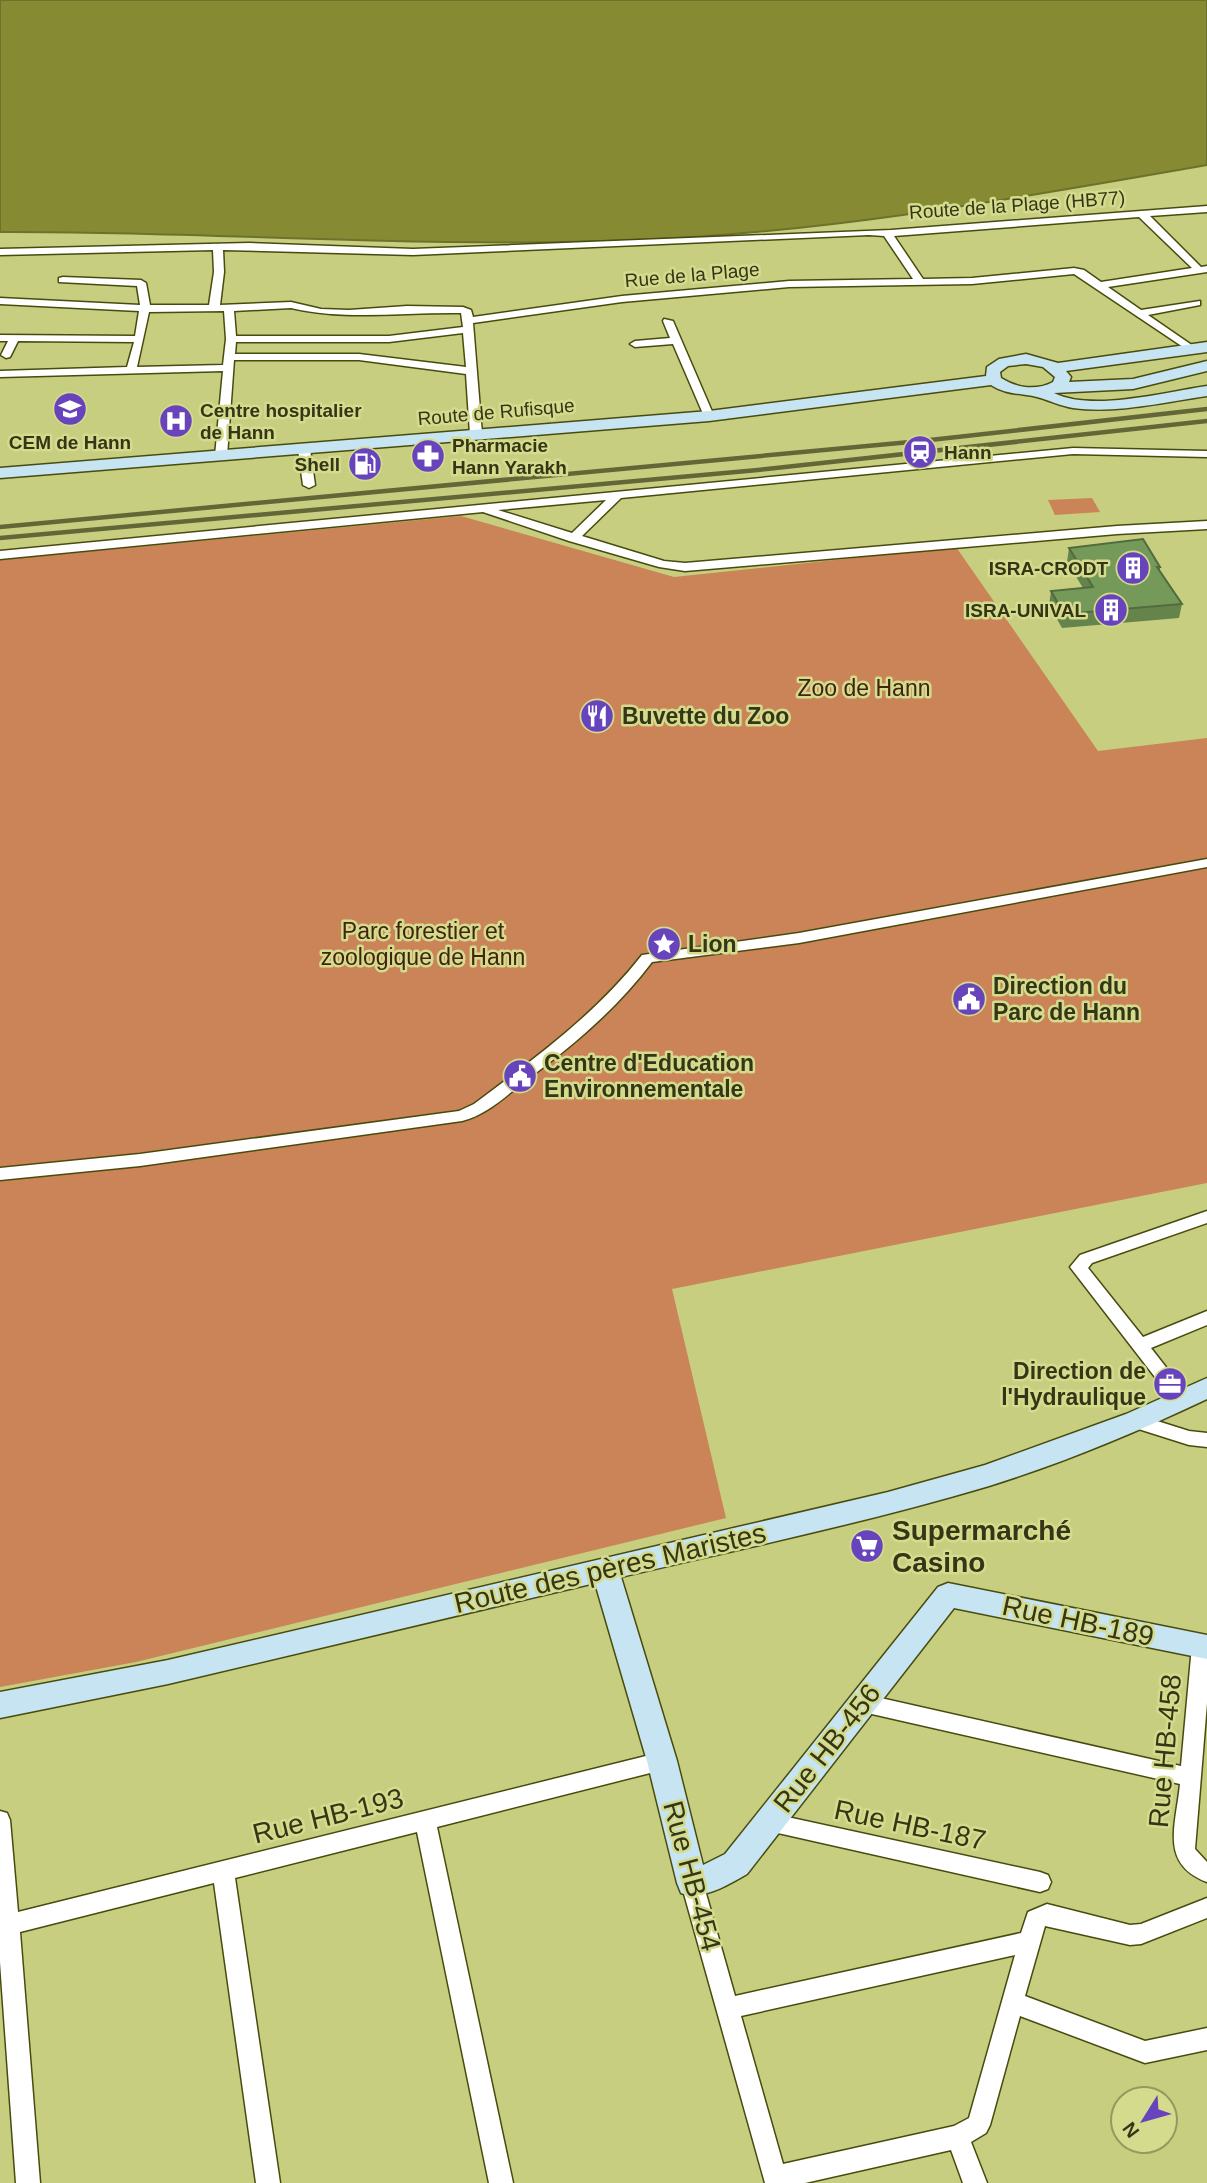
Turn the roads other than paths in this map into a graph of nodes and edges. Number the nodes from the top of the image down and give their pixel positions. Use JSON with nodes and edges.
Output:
{"nodes":[{"id":1,"x":1207,"y":209,"type":"edge"},
{"id":2,"x":1140,"y":214,"type":"junction"},
{"id":3,"x":891,"y":233,"type":"junction"},
{"id":4,"x":218,"y":247,"type":"junction"},
{"id":5,"x":0,"y":252,"type":"edge"},
{"id":6,"x":134,"y":265,"type":"junction"},
{"id":7,"x":1202,"y":269,"type":"edge"},
{"id":8,"x":63,"y":280,"type":"dead end"},
{"id":9,"x":921,"y":284,"type":"junction"},
{"id":10,"x":1099,"y":285,"type":"junction"},
{"id":11,"x":0,"y":301,"type":"edge"},
{"id":12,"x":1196,"y":303,"type":"dead end"},
{"id":13,"x":145,"y":308,"type":"junction"},
{"id":14,"x":214,"y":309,"type":"junction"},
{"id":15,"x":229,"y":309,"type":"junction"},
{"id":16,"x":1139,"y":313,"type":"junction"},
{"id":17,"x":668,"y":321,"type":"dead end"},
{"id":18,"x":468,"y":325,"type":"junction"},
{"id":19,"x":0,"y":338,"type":"edge"},
{"id":20,"x":15,"y":338,"type":"junction"},
{"id":21,"x":139,"y":339,"type":"junction"},
{"id":22,"x":231,"y":339,"type":"junction"},
{"id":23,"x":676,"y":341,"type":"junction"},
{"id":24,"x":635,"y":344,"type":"dead end"},
{"id":25,"x":1199,"y":349,"type":"edge"},
{"id":26,"x":6,"y":355,"type":"dead end"},
{"id":27,"x":229,"y":363,"type":"junction"},
{"id":28,"x":1207,"y":366,"type":"edge"},
{"id":29,"x":472,"y":370,"type":"junction"},
{"id":30,"x":131,"y":372,"type":"junction"},
{"id":31,"x":0,"y":374,"type":"edge"},
{"id":32,"x":1059,"y":377,"type":"junction"},
{"id":33,"x":994,"y":380,"type":"junction"},
{"id":34,"x":1207,"y":391,"type":"edge"},
{"id":35,"x":1039,"y":392,"type":"junction"},
{"id":36,"x":709,"y":416,"type":"junction"},
{"id":37,"x":476,"y":435,"type":"junction"},
{"id":38,"x":304,"y":449,"type":"junction"},
{"id":39,"x":1207,"y":454,"type":"edge"},
{"id":40,"x":221,"y":456,"type":"junction"},
{"id":41,"x":0,"y":472,"type":"edge"},
{"id":42,"x":309,"y":485,"type":"dead end"},
{"id":43,"x":619,"y":494,"type":"junction"},
{"id":44,"x":479,"y":508,"type":"junction"},
{"id":45,"x":1207,"y":525,"type":"edge"},
{"id":46,"x":573,"y":538,"type":"junction"},
{"id":47,"x":0,"y":555,"type":"edge"},
{"id":48,"x":1207,"y":863,"type":"edge"},
{"id":49,"x":0,"y":1174,"type":"edge"},
{"id":50,"x":1207,"y":1217,"type":"edge"},
{"id":51,"x":1207,"y":1318,"type":"edge"},
{"id":52,"x":1140,"y":1345,"type":"junction"},
{"id":53,"x":1207,"y":1388,"type":"edge"},
{"id":54,"x":1181,"y":1398,"type":"junction"},
{"id":55,"x":1135,"y":1421,"type":"junction"},
{"id":56,"x":1207,"y":1440,"type":"edge"},
{"id":57,"x":605,"y":1569,"type":"junction"},
{"id":58,"x":948,"y":1595,"type":"joint"},
{"id":59,"x":1204,"y":1647,"type":"edge"},
{"id":60,"x":863,"y":1703,"type":"junction"},
{"id":61,"x":0,"y":1705,"type":"edge"},
{"id":62,"x":662,"y":1761,"type":"junction"},
{"id":63,"x":1192,"y":1778,"type":"junction"},
{"id":64,"x":0,"y":1820,"type":"edge"},
{"id":65,"x":425,"y":1821,"type":"junction"},
{"id":66,"x":769,"y":1822,"type":"junction"},
{"id":67,"x":1207,"y":1871,"type":"edge"},
{"id":68,"x":223,"y":1872,"type":"junction"},
{"id":69,"x":692,"y":1882,"type":"junction"},
{"id":70,"x":1040,"y":1882,"type":"dead end"},
{"id":71,"x":1207,"y":1908,"type":"edge"},
{"id":72,"x":8,"y":1925,"type":"junction"},
{"id":73,"x":1029,"y":1942,"type":"junction"},
{"id":74,"x":1013,"y":2002,"type":"junction"},
{"id":75,"x":729,"y":2008,"type":"junction"},
{"id":76,"x":1207,"y":2039,"type":"edge"},
{"id":77,"x":958,"y":2137,"type":"junction"},
{"id":78,"x":776,"y":2181,"type":"edge"},
{"id":79,"x":27,"y":2183,"type":"edge"},
{"id":80,"x":268,"y":2183,"type":"edge"},
{"id":81,"x":501,"y":2183,"type":"edge"},
{"id":82,"x":975,"y":2183,"type":"edge"}],
"edges":[{"from":1,"to":2,"type":"street","name":"Route de la Plage (HB77)"},
{"from":2,"to":3,"type":"street","name":"Route de la Plage (HB77)"},
{"from":2,"to":7,"type":"street"},
{"from":3,"to":4,"type":"street"},
{"from":3,"to":9,"type":"street","name":"Route de la Plage (HB77)"},
{"from":4,"to":6,"type":"street"},
{"from":4,"to":14,"type":"street"},
{"from":5,"to":6,"type":"street"},
{"from":6,"to":8,"type":"street"},
{"from":6,"to":13,"type":"street"},
{"from":7,"to":10,"type":"street"},
{"from":9,"to":10,"type":"street","name":"Rue de la Plage"},
{"from":9,"to":18,"type":"street","name":"Rue de la Plage"},
{"from":10,"to":16,"type":"street","name":"Rue de la Plage"},
{"from":11,"to":13,"type":"street"},
{"from":12,"to":16,"type":"street"},
{"from":13,"to":14,"type":"street"},
{"from":13,"to":21,"type":"street"},
{"from":14,"to":15,"type":"street"},
{"from":15,"to":18,"type":"street"},
{"from":15,"to":22,"type":"street"},
{"from":16,"to":25,"type":"street","name":"Rue de la Plage"},
{"from":17,"to":23,"type":"street"},
{"from":18,"to":22,"type":"street","name":"Rue de la Plage"},
{"from":18,"to":29,"type":"street"},
{"from":19,"to":20,"type":"street"},
{"from":20,"to":21,"type":"street"},
{"from":20,"to":26,"type":"street"},
{"from":21,"to":30,"type":"street"},
{"from":22,"to":27,"type":"street"},
{"from":23,"to":24,"type":"street"},
{"from":23,"to":36,"type":"street"},
{"from":25,"to":32,"type":"main road","name":"Route de Rufisque"},
{"from":27,"to":29,"type":"street"},
{"from":27,"to":30,"type":"street"},
{"from":27,"to":40,"type":"street"},
{"from":28,"to":32,"type":"main road"},
{"from":29,"to":37,"type":"street"},
{"from":30,"to":31,"type":"street"},
{"from":32,"to":33,"type":"main road","name":"Route de Rufisque"},
{"from":32,"to":35,"type":"main road","name":"Route de Rufisque"},
{"from":33,"to":35,"type":"main road","name":"Route de Rufisque"},
{"from":33,"to":36,"type":"main road","name":"Route de Rufisque"},
{"from":34,"to":35,"type":"main road"},
{"from":36,"to":37,"type":"main road","name":"Route de Rufisque"},
{"from":37,"to":38,"type":"main road","name":"Route de Rufisque"},
{"from":38,"to":40,"type":"main road","name":"Route de Rufisque"},
{"from":38,"to":42,"type":"street"},
{"from":39,"to":43,"type":"street"},
{"from":40,"to":41,"type":"main road","name":"Route de Rufisque"},
{"from":43,"to":44,"type":"street"},
{"from":43,"to":46,"type":"street"},
{"from":44,"to":46,"type":"street"},
{"from":44,"to":47,"type":"street"},
{"from":45,"to":46,"type":"street"},
{"from":48,"to":49,"type":"street"},
{"from":50,"to":52,"type":"street"},
{"from":51,"to":52,"type":"street"},
{"from":52,"to":54,"type":"street"},
{"from":53,"to":54,"type":"main road","name":"Route des pères Maristes"},
{"from":54,"to":55,"type":"main road","name":"Route des pères Maristes"},
{"from":55,"to":56,"type":"street"},
{"from":55,"to":57,"type":"main road","name":"Route des pères Maristes"},
{"from":57,"to":61,"type":"main road","name":"Route des pères Maristes"},
{"from":57,"to":62,"type":"main road","name":"Rue HB-454"},
{"from":58,"to":59,"type":"main road","name":"Rue HB-189"},
{"from":58,"to":60,"type":"main road","name":"Rue HB-456"},
{"from":59,"to":63,"type":"street","name":"Rue HB-458"},
{"from":60,"to":63,"type":"street"},
{"from":60,"to":66,"type":"main road","name":"Rue HB-456"},
{"from":62,"to":65,"type":"street","name":"Rue HB-193"},
{"from":62,"to":69,"type":"main road","name":"Rue HB-454"},
{"from":63,"to":67,"type":"street","name":"Rue HB-458"},
{"from":64,"to":72,"type":"street"},
{"from":65,"to":68,"type":"street","name":"Rue HB-193"},
{"from":65,"to":81,"type":"street"},
{"from":66,"to":69,"type":"main road","name":"Rue HB-456"},
{"from":66,"to":70,"type":"street","name":"Rue HB-187"},
{"from":68,"to":72,"type":"street","name":"Rue HB-193"},
{"from":68,"to":80,"type":"street"},
{"from":69,"to":75,"type":"street","name":"Rue HB-454"},
{"from":71,"to":73,"type":"street"},
{"from":72,"to":79,"type":"street"},
{"from":73,"to":74,"type":"street"},
{"from":73,"to":75,"type":"street"},
{"from":74,"to":76,"type":"street"},
{"from":74,"to":77,"type":"street"},
{"from":75,"to":78,"type":"street","name":"Rue HB-454"},
{"from":77,"to":78,"type":"street"},
{"from":77,"to":82,"type":"street"}]}
